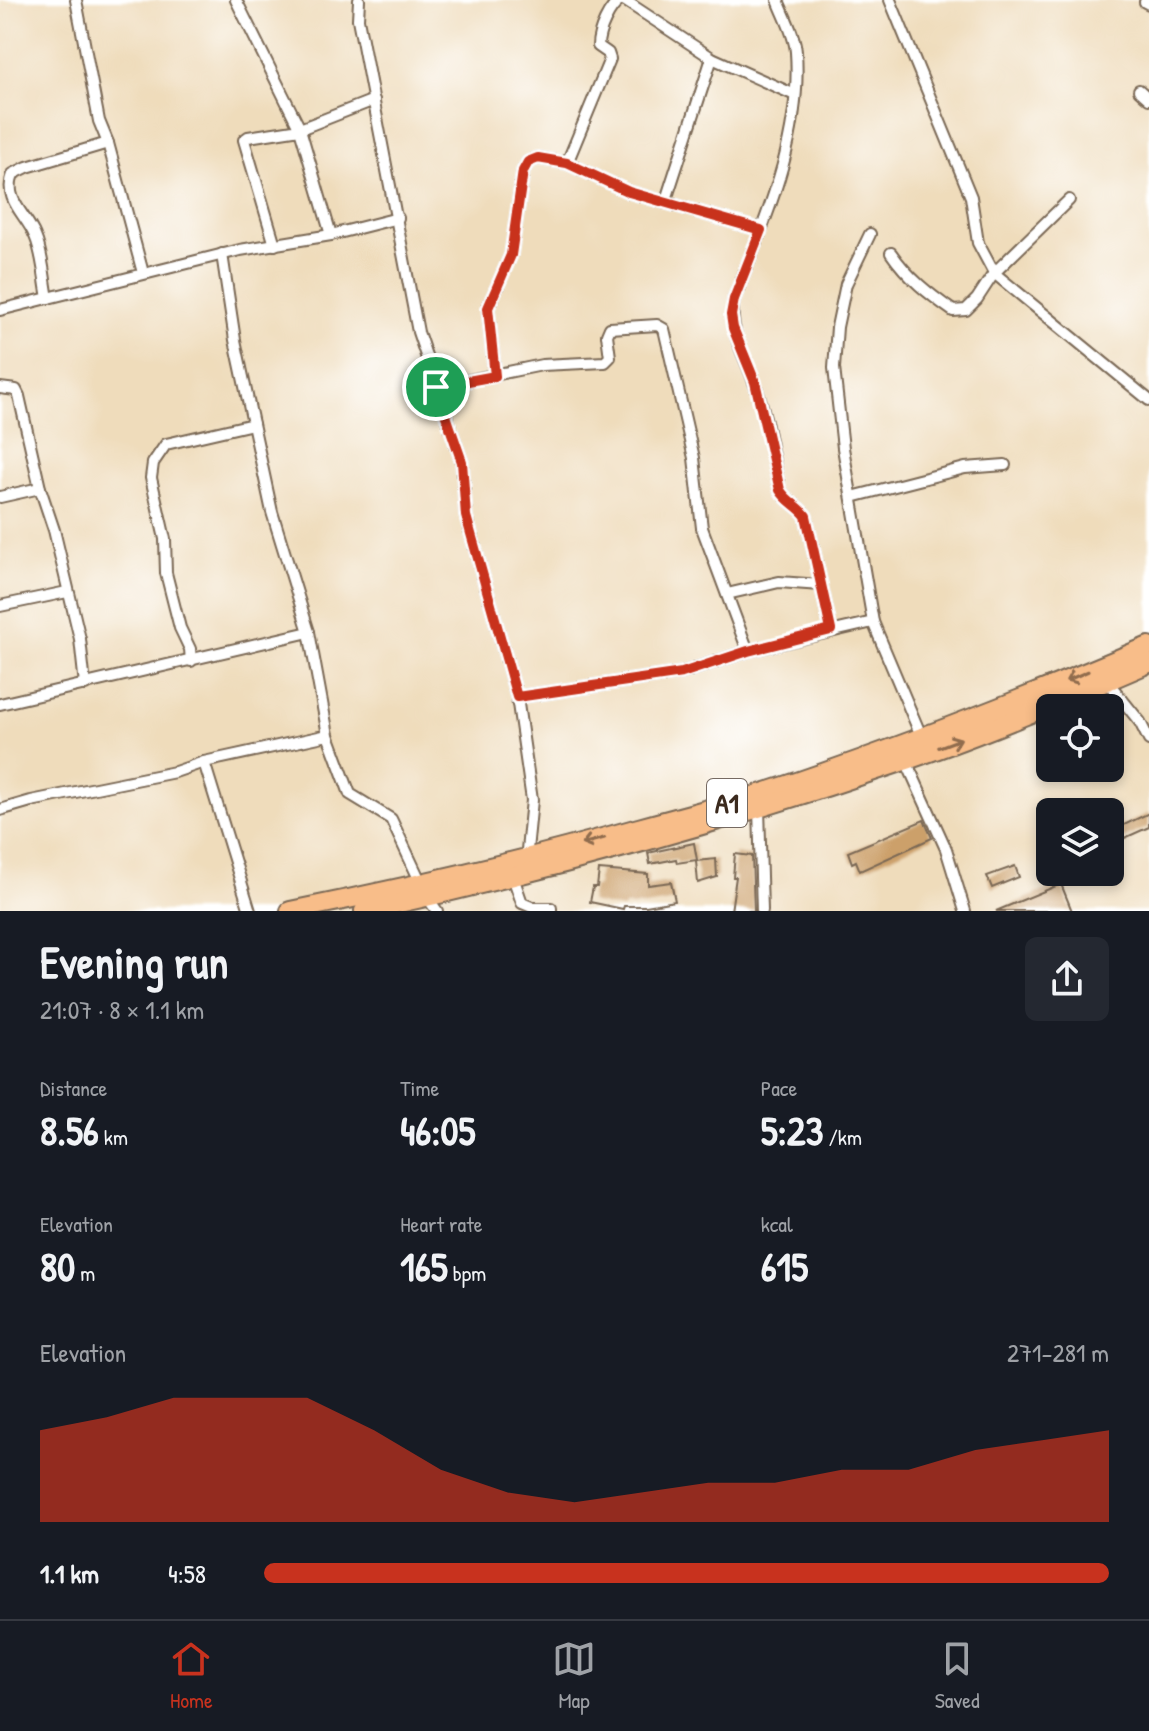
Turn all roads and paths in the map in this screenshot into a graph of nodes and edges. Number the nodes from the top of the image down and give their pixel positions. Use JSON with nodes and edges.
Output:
{"nodes":[{"id":1,"x":76,"y":0,"type":"edge"},
{"id":2,"x":236,"y":0,"type":"edge"},
{"id":3,"x":359,"y":0,"type":"edge"},
{"id":4,"x":622,"y":0,"type":"edge"},
{"id":5,"x":778,"y":0,"type":"edge"},
{"id":6,"x":894,"y":2,"type":"edge"},
{"id":7,"x":712,"y":58,"type":"junction"},
{"id":8,"x":1139,"y":90,"type":"dead end"},
{"id":9,"x":795,"y":95,"type":"junction"},
{"id":10,"x":1149,"y":99,"type":"edge"},
{"id":11,"x":374,"y":100,"type":"junction"},
{"id":12,"x":300,"y":129,"type":"junction"},
{"id":13,"x":108,"y":143,"type":"junction"},
{"id":14,"x":567,"y":163,"type":"junction"},
{"id":15,"x":1069,"y":200,"type":"dead end"},
{"id":16,"x":665,"y":203,"type":"junction"},
{"id":17,"x":398,"y":218,"type":"junction"},
{"id":18,"x":761,"y":230,"type":"junction"},
{"id":19,"x":870,"y":234,"type":"dead end"},
{"id":20,"x":331,"y":235,"type":"junction"},
{"id":21,"x":275,"y":245,"type":"junction"},
{"id":22,"x":891,"y":253,"type":"dead end"},
{"id":23,"x":222,"y":254,"type":"junction"},
{"id":24,"x":143,"y":273,"type":"junction"},
{"id":25,"x":994,"y":273,"type":"junction"},
{"id":26,"x":48,"y":298,"type":"junction"},
{"id":27,"x":0,"y":310,"type":"edge"},
{"id":28,"x":495,"y":376,"type":"junction"},
{"id":29,"x":436,"y":387,"type":"junction"},
{"id":30,"x":0,"y":388,"type":"edge"},
{"id":31,"x":1148,"y":396,"type":"edge"},
{"id":32,"x":253,"y":424,"type":"junction"},
{"id":33,"x":1005,"y":465,"type":"dead end"},
{"id":34,"x":40,"y":488,"type":"junction"},
{"id":35,"x":0,"y":497,"type":"edge"},
{"id":36,"x":852,"y":497,"type":"junction"},
{"id":37,"x":821,"y":585,"type":"junction"},
{"id":38,"x":67,"y":592,"type":"junction"},
{"id":39,"x":727,"y":594,"type":"junction"},
{"id":40,"x":0,"y":606,"type":"edge"},
{"id":41,"x":873,"y":622,"type":"junction"},
{"id":42,"x":831,"y":630,"type":"junction"},
{"id":43,"x":309,"y":632,"type":"junction"},
{"id":44,"x":1149,"y":646,"type":"edge"},
{"id":45,"x":748,"y":651,"type":"junction"},
{"id":46,"x":191,"y":661,"type":"junction"},
{"id":47,"x":1149,"y":663,"type":"edge"},
{"id":48,"x":1107,"y":681,"type":"junction"},
{"id":49,"x":85,"y":685,"type":"junction"},
{"id":50,"x":517,"y":697,"type":"junction"},
{"id":51,"x":0,"y":704,"type":"edge"},
{"id":52,"x":328,"y":735,"type":"junction"},
{"id":53,"x":922,"y":738,"type":"junction"},
{"id":54,"x":1149,"y":740,"type":"edge"},
{"id":55,"x":906,"y":761,"type":"junction"},
{"id":56,"x":204,"y":762,"type":"junction"},
{"id":57,"x":759,"y":808,"type":"junction"},
{"id":58,"x":0,"y":810,"type":"edge"},
{"id":59,"x":526,"y":860,"type":"junction"},
{"id":60,"x":513,"y":877,"type":"junction"},
{"id":61,"x":429,"y":898,"type":"edge"},
{"id":62,"x":250,"y":911,"type":"edge"},
{"id":63,"x":290,"y":911,"type":"edge"},
{"id":64,"x":364,"y":911,"type":"edge"},
{"id":65,"x":551,"y":911,"type":"edge"},
{"id":66,"x":762,"y":911,"type":"edge"},
{"id":67,"x":965,"y":911,"type":"edge"}],
"edges":[{"from":1,"to":13,"type":"street"},
{"from":2,"to":12,"type":"street"},
{"from":3,"to":11,"type":"street"},
{"from":4,"to":7,"type":"street"},
{"from":4,"to":14,"type":"street"},
{"from":5,"to":9,"type":"street"},
{"from":6,"to":25,"type":"street"},
{"from":7,"to":9,"type":"street"},
{"from":7,"to":16,"type":"street"},
{"from":8,"to":10,"type":"street"},
{"from":9,"to":18,"type":"street"},
{"from":11,"to":12,"type":"street"},
{"from":11,"to":17,"type":"street"},
{"from":12,"to":20,"type":"street"},
{"from":12,"to":21,"type":"street"},
{"from":13,"to":24,"type":"street"},
{"from":13,"to":26,"type":"street"},
{"from":14,"to":16,"type":"street"},
{"from":14,"to":28,"type":"street"},
{"from":15,"to":25,"type":"street"},
{"from":16,"to":18,"type":"street"},
{"from":17,"to":20,"type":"street"},
{"from":17,"to":29,"type":"street"},
{"from":18,"to":37,"type":"street"},
{"from":19,"to":36,"type":"street"},
{"from":20,"to":21,"type":"street"},
{"from":21,"to":23,"type":"street"},
{"from":22,"to":25,"type":"street"},
{"from":23,"to":24,"type":"street"},
{"from":23,"to":32,"type":"street"},
{"from":24,"to":26,"type":"street"},
{"from":25,"to":31,"type":"street"},
{"from":26,"to":27,"type":"street"},
{"from":28,"to":29,"type":"street"},
{"from":28,"to":39,"type":"street"},
{"from":29,"to":50,"type":"street"},
{"from":30,"to":34,"type":"street"},
{"from":32,"to":43,"type":"street"},
{"from":32,"to":46,"type":"street"},
{"from":33,"to":36,"type":"street"},
{"from":34,"to":35,"type":"street"},
{"from":34,"to":38,"type":"street"},
{"from":36,"to":41,"type":"street"},
{"from":37,"to":39,"type":"street"},
{"from":37,"to":42,"type":"street"},
{"from":38,"to":40,"type":"street"},
{"from":38,"to":49,"type":"street"},
{"from":39,"to":45,"type":"street"},
{"from":41,"to":42,"type":"street"},
{"from":41,"to":53,"type":"street"},
{"from":42,"to":45,"type":"street"},
{"from":43,"to":46,"type":"street"},
{"from":43,"to":52,"type":"street"},
{"from":44,"to":53,"type":"highway","number":"A1","one_way":true},
{"from":45,"to":50,"type":"street"},
{"from":46,"to":49,"type":"street"},
{"from":47,"to":48,"type":"highway","number":"A1"},
{"from":48,"to":54,"type":"street"},
{"from":55,"to":48,"type":"highway","number":"A1","one_way":true},
{"from":49,"to":51,"type":"street"},
{"from":50,"to":59,"type":"street"},
{"from":52,"to":56,"type":"street"},
{"from":52,"to":61,"type":"street"},
{"from":53,"to":59,"type":"highway","number":"A1","one_way":true},
{"from":55,"to":57,"type":"highway","number":"A1"},
{"from":55,"to":67,"type":"street"},
{"from":56,"to":58,"type":"street"},
{"from":56,"to":62,"type":"street"},
{"from":57,"to":60,"type":"highway","number":"A1"},
{"from":57,"to":66,"type":"street"},
{"from":59,"to":61,"type":"highway","number":"A1"},
{"from":60,"to":61,"type":"highway","number":"A1"},
{"from":60,"to":65,"type":"street"},
{"from":61,"to":63,"type":"highway","number":"A1"},
{"from":61,"to":64,"type":"highway","number":"A1"}]}
